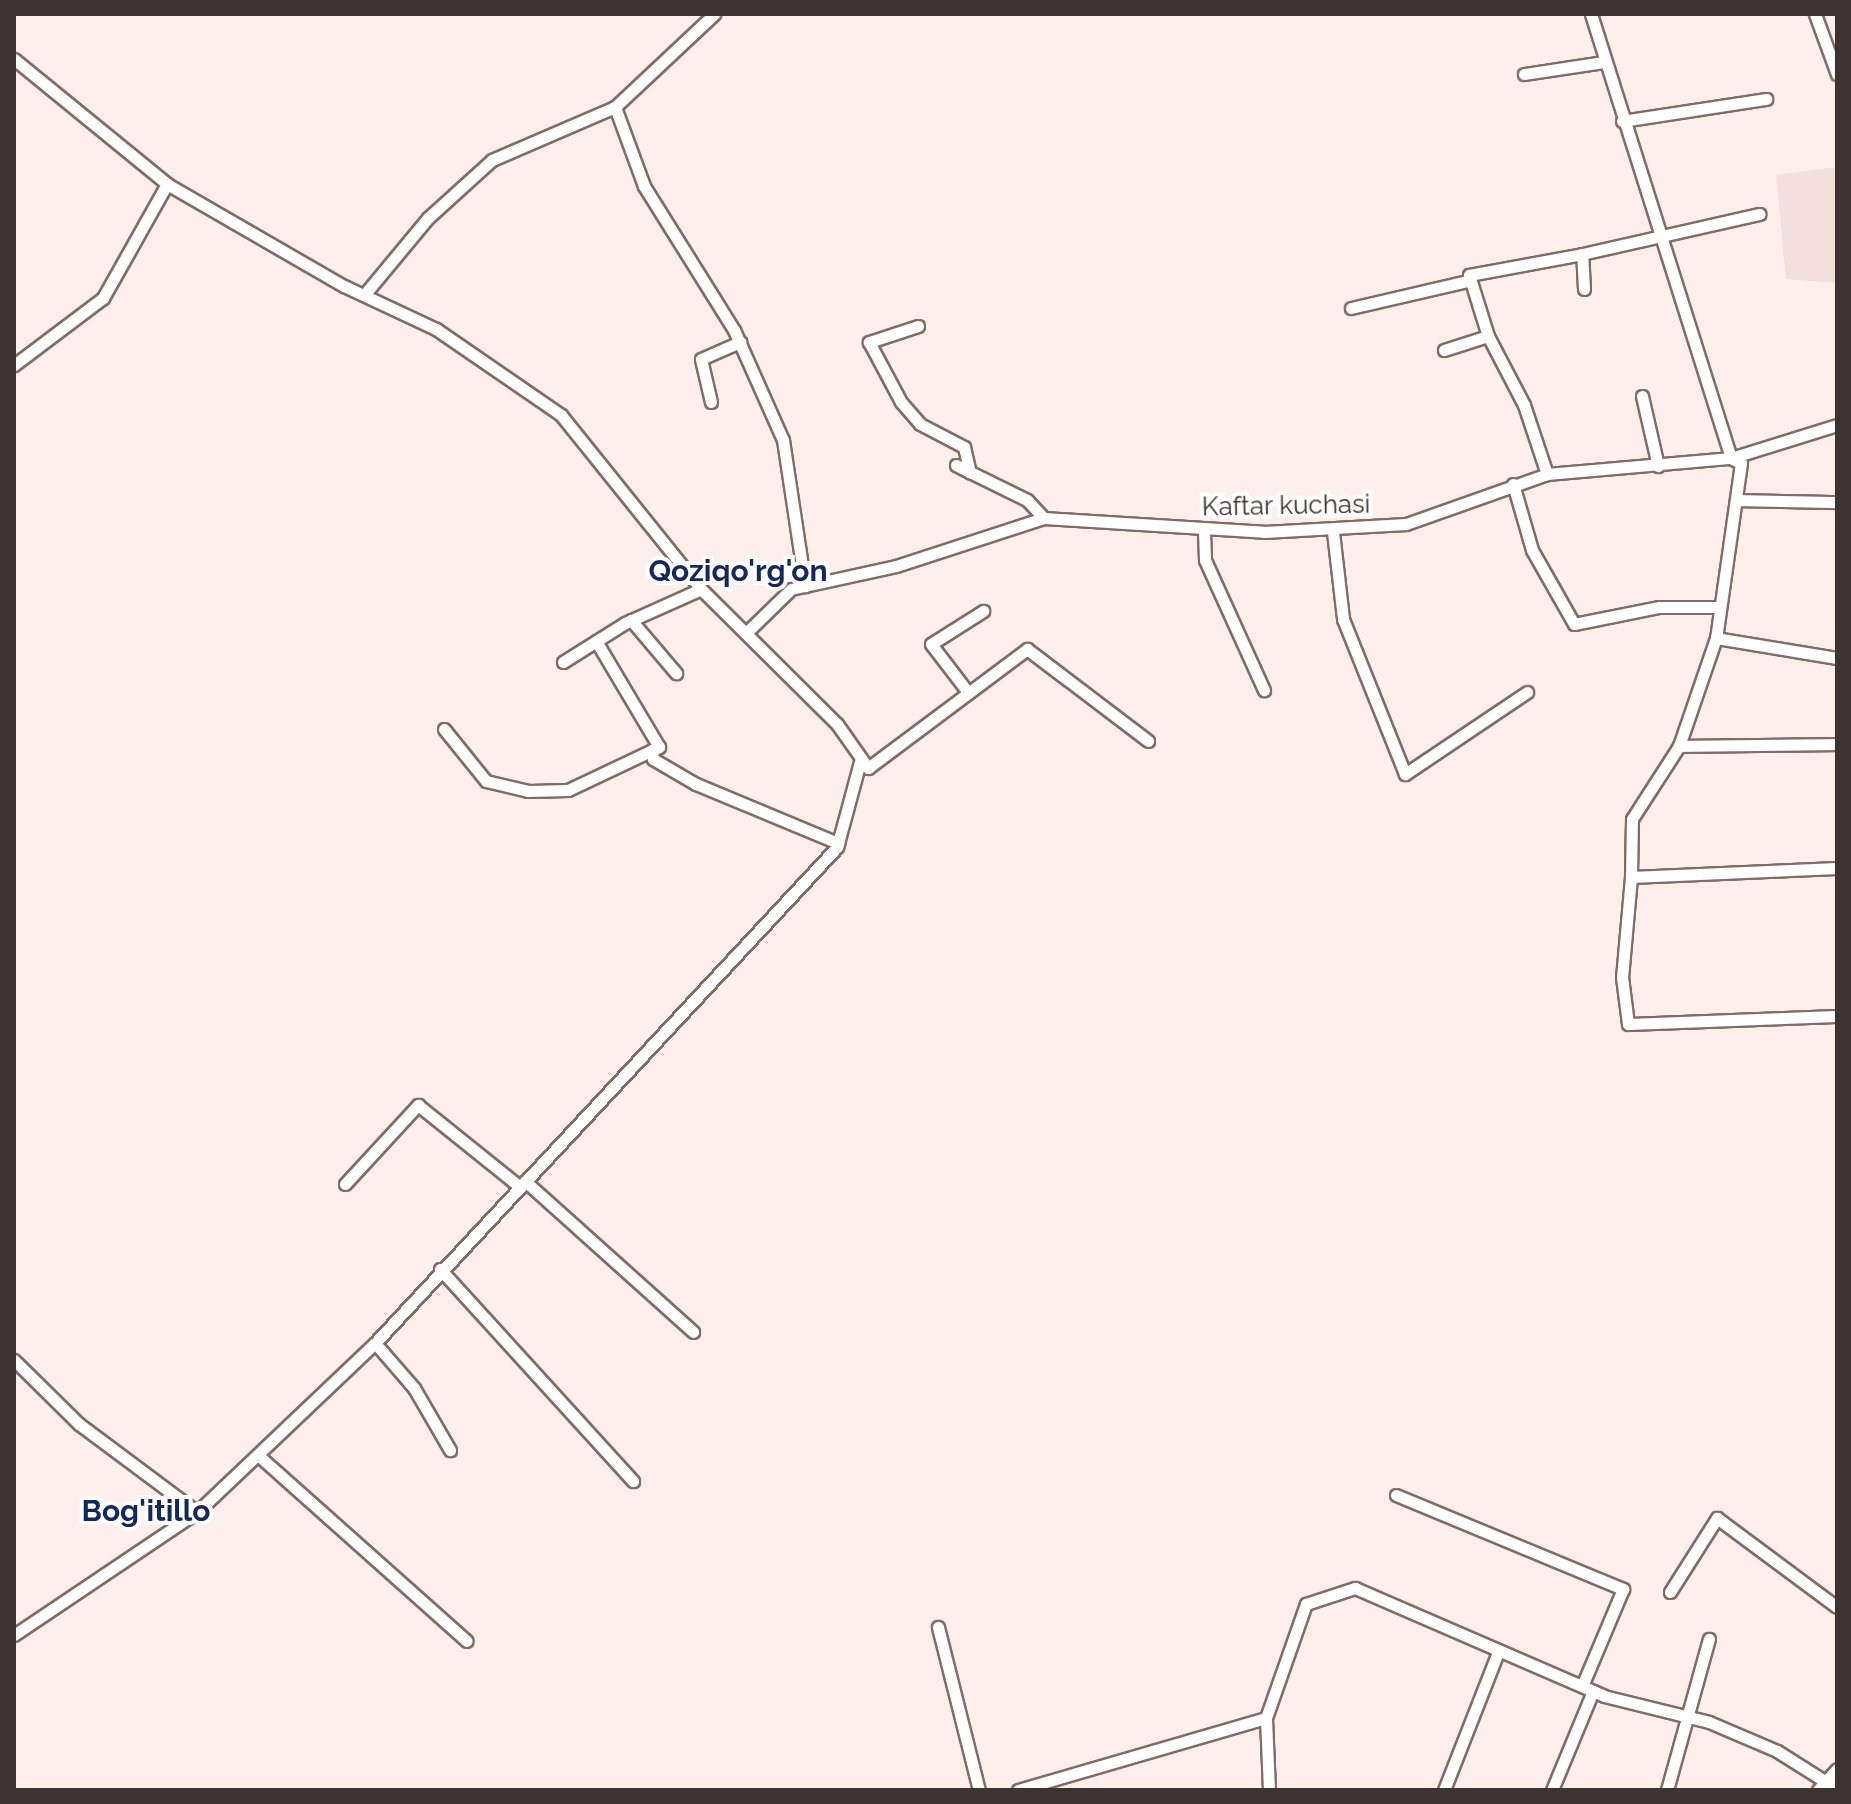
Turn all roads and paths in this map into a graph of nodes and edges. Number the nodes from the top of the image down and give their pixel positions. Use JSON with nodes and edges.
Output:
{"nodes":[{"id":1,"x":714,"y":14,"type":"edge"},
{"id":2,"x":1591,"y":14,"type":"edge"},
{"id":3,"x":1815,"y":14,"type":"edge"},
{"id":4,"x":14,"y":59,"type":"edge"},
{"id":5,"x":1603,"y":62,"type":"junction"},
{"id":6,"x":1524,"y":74,"type":"dead end"},
{"id":7,"x":1837,"y":74,"type":"edge"},
{"id":8,"x":1766,"y":99,"type":"dead end"},
{"id":9,"x":615,"y":107,"type":"junction"},
{"id":10,"x":1622,"y":121,"type":"junction"},
{"id":11,"x":167,"y":184,"type":"junction"},
{"id":12,"x":1760,"y":214,"type":"dead end"},
{"id":13,"x":1661,"y":238,"type":"junction"},
{"id":14,"x":1582,"y":254,"type":"junction"},
{"id":15,"x":1467,"y":281,"type":"junction"},
{"id":16,"x":1584,"y":289,"type":"dead end"},
{"id":17,"x":364,"y":295,"type":"junction"},
{"id":18,"x":1351,"y":308,"type":"dead end"},
{"id":19,"x":918,"y":326,"type":"dead end"},
{"id":20,"x":1488,"y":336,"type":"junction"},
{"id":21,"x":740,"y":342,"type":"junction"},
{"id":22,"x":1444,"y":350,"type":"dead end"},
{"id":23,"x":14,"y":365,"type":"edge"},
{"id":24,"x":1642,"y":396,"type":"dead end"},
{"id":25,"x":711,"y":402,"type":"dead end"},
{"id":26,"x":1837,"y":425,"type":"edge"},
{"id":27,"x":1731,"y":458,"type":"junction"},
{"id":28,"x":956,"y":465,"type":"dead end"},
{"id":29,"x":1658,"y":466,"type":"junction"},
{"id":30,"x":970,"y":472,"type":"junction"},
{"id":31,"x":1547,"y":474,"type":"junction"},
{"id":32,"x":1513,"y":484,"type":"junction"},
{"id":33,"x":1740,"y":500,"type":"junction"},
{"id":34,"x":1837,"y":502,"type":"edge"},
{"id":35,"x":1044,"y":518,"type":"junction"},
{"id":36,"x":1204,"y":531,"type":"junction"},
{"id":37,"x":1333,"y":532,"type":"junction"},
{"id":38,"x":805,"y":586,"type":"junction"},
{"id":39,"x":701,"y":589,"type":"junction"},
{"id":40,"x":1718,"y":607,"type":"junction"},
{"id":41,"x":983,"y":611,"type":"dead end"},
{"id":42,"x":631,"y":620,"type":"junction"},
{"id":43,"x":748,"y":631,"type":"junction"},
{"id":44,"x":1716,"y":638,"type":"junction"},
{"id":45,"x":596,"y":641,"type":"junction"},
{"id":46,"x":1837,"y":658,"type":"edge"},
{"id":47,"x":563,"y":662,"type":"dead end"},
{"id":48,"x":676,"y":673,"type":"dead end"},
{"id":49,"x":1264,"y":690,"type":"dead end"},
{"id":50,"x":967,"y":691,"type":"junction"},
{"id":51,"x":1527,"y":692,"type":"dead end"},
{"id":52,"x":444,"y":729,"type":"dead end"},
{"id":53,"x":1148,"y":741,"type":"dead end"},
{"id":54,"x":1837,"y":744,"type":"edge"},
{"id":55,"x":1679,"y":746,"type":"junction"},
{"id":56,"x":652,"y":750,"type":"junction"},
{"id":57,"x":860,"y":762,"type":"junction"},
{"id":58,"x":838,"y":843,"type":"junction"},
{"id":59,"x":1837,"y":868,"type":"edge"},
{"id":60,"x":1631,"y":877,"type":"junction"},
{"id":61,"x":1837,"y":1016,"type":"edge"},
{"id":62,"x":345,"y":1184,"type":"dead end"},
{"id":63,"x":522,"y":1184,"type":"junction"},
{"id":64,"x":440,"y":1269,"type":"junction"},
{"id":65,"x":693,"y":1332,"type":"dead end"},
{"id":66,"x":375,"y":1343,"type":"junction"},
{"id":67,"x":14,"y":1360,"type":"edge"},
{"id":68,"x":450,"y":1450,"type":"dead end"},
{"id":69,"x":259,"y":1456,"type":"junction"},
{"id":70,"x":633,"y":1481,"type":"dead end"},
{"id":71,"x":1396,"y":1495,"type":"dead end"},
{"id":72,"x":197,"y":1512,"type":"junction"},
{"id":73,"x":1670,"y":1592,"type":"dead end"},
{"id":74,"x":1837,"y":1607,"type":"edge"},
{"id":75,"x":938,"y":1627,"type":"dead end"},
{"id":76,"x":14,"y":1635,"type":"edge"},
{"id":77,"x":1709,"y":1639,"type":"dead end"},
{"id":78,"x":467,"y":1641,"type":"dead end"},
{"id":79,"x":1499,"y":1650,"type":"junction"},
{"id":80,"x":1588,"y":1689,"type":"junction"},
{"id":81,"x":1266,"y":1718,"type":"junction"},
{"id":82,"x":1692,"y":1719,"type":"junction"},
{"id":83,"x":1837,"y":1769,"type":"edge"},
{"id":84,"x":1821,"y":1785,"type":"edge"},
{"id":85,"x":1837,"y":1789,"type":"edge"},
{"id":86,"x":979,"y":1790,"type":"edge"},
{"id":87,"x":1018,"y":1790,"type":"edge"},
{"id":88,"x":1269,"y":1790,"type":"edge"},
{"id":89,"x":1444,"y":1790,"type":"edge"},
{"id":90,"x":1552,"y":1790,"type":"edge"},
{"id":91,"x":1667,"y":1790,"type":"edge"}],
"edges":[{"from":1,"to":9,"type":"street"},
{"from":2,"to":5,"type":"street"},
{"from":3,"to":7,"type":"street"},
{"from":4,"to":11,"type":"street"},
{"from":5,"to":6,"type":"street"},
{"from":5,"to":10,"type":"street"},
{"from":8,"to":10,"type":"street"},
{"from":9,"to":17,"type":"street"},
{"from":9,"to":21,"type":"street"},
{"from":10,"to":13,"type":"street"},
{"from":11,"to":17,"type":"street"},
{"from":11,"to":23,"type":"street"},
{"from":12,"to":13,"type":"street"},
{"from":13,"to":14,"type":"street"},
{"from":13,"to":27,"type":"street"},
{"from":14,"to":15,"type":"street"},
{"from":14,"to":16,"type":"street"},
{"from":15,"to":18,"type":"street"},
{"from":15,"to":20,"type":"street"},
{"from":17,"to":39,"type":"street"},
{"from":19,"to":30,"type":"street"},
{"from":20,"to":22,"type":"street"},
{"from":20,"to":31,"type":"street"},
{"from":21,"to":25,"type":"street"},
{"from":21,"to":38,"type":"street"},
{"from":24,"to":29,"type":"street"},
{"from":26,"to":27,"type":"street","name":"Kaftar kuchasi"},
{"from":27,"to":29,"type":"street","name":"Kaftar kuchasi"},
{"from":27,"to":33,"type":"street"},
{"from":28,"to":30,"type":"street"},
{"from":29,"to":31,"type":"street","name":"Kaftar kuchasi"},
{"from":30,"to":35,"type":"street"},
{"from":31,"to":32,"type":"street","name":"Kaftar kuchasi"},
{"from":32,"to":37,"type":"street","name":"Kaftar kuchasi"},
{"from":32,"to":40,"type":"street"},
{"from":33,"to":34,"type":"street"},
{"from":33,"to":40,"type":"street"},
{"from":35,"to":36,"type":"street","name":"Kaftar kuchasi"},
{"from":35,"to":38,"type":"street","name":"Kaftar kuchasi"},
{"from":36,"to":37,"type":"street","name":"Kaftar kuchasi"},
{"from":36,"to":49,"type":"street"},
{"from":37,"to":51,"type":"street"},
{"from":38,"to":43,"type":"street","name":"Kaftar kuchasi"},
{"from":39,"to":42,"type":"street"},
{"from":39,"to":43,"type":"street"},
{"from":40,"to":44,"type":"street"},
{"from":41,"to":50,"type":"street"},
{"from":42,"to":45,"type":"street"},
{"from":42,"to":48,"type":"street"},
{"from":43,"to":57,"type":"street"},
{"from":44,"to":46,"type":"street"},
{"from":44,"to":55,"type":"street"},
{"from":45,"to":47,"type":"street"},
{"from":45,"to":56,"type":"street"},
{"from":50,"to":53,"type":"street"},
{"from":50,"to":57,"type":"street"},
{"from":52,"to":56,"type":"street"},
{"from":54,"to":55,"type":"street"},
{"from":55,"to":60,"type":"street"},
{"from":56,"to":58,"type":"street"},
{"from":57,"to":58,"type":"street"},
{"from":58,"to":63,"type":"street"},
{"from":59,"to":60,"type":"street"},
{"from":60,"to":61,"type":"street"},
{"from":62,"to":63,"type":"street"},
{"from":63,"to":64,"type":"street"},
{"from":63,"to":65,"type":"street"},
{"from":64,"to":66,"type":"street"},
{"from":64,"to":70,"type":"street"},
{"from":66,"to":68,"type":"street"},
{"from":66,"to":69,"type":"street"},
{"from":67,"to":72,"type":"street"},
{"from":69,"to":72,"type":"street"},
{"from":69,"to":78,"type":"street"},
{"from":71,"to":80,"type":"street"},
{"from":72,"to":76,"type":"street"},
{"from":73,"to":74,"type":"street"},
{"from":75,"to":86,"type":"street"},
{"from":77,"to":82,"type":"street"},
{"from":79,"to":80,"type":"street"},
{"from":79,"to":81,"type":"street"},
{"from":79,"to":89,"type":"street"},
{"from":80,"to":82,"type":"street"},
{"from":80,"to":90,"type":"street"},
{"from":81,"to":87,"type":"street"},
{"from":81,"to":88,"type":"street"},
{"from":82,"to":84,"type":"street"},
{"from":82,"to":91,"type":"street"},
{"from":83,"to":84,"type":"street"},
{"from":84,"to":85,"type":"street"}]}
